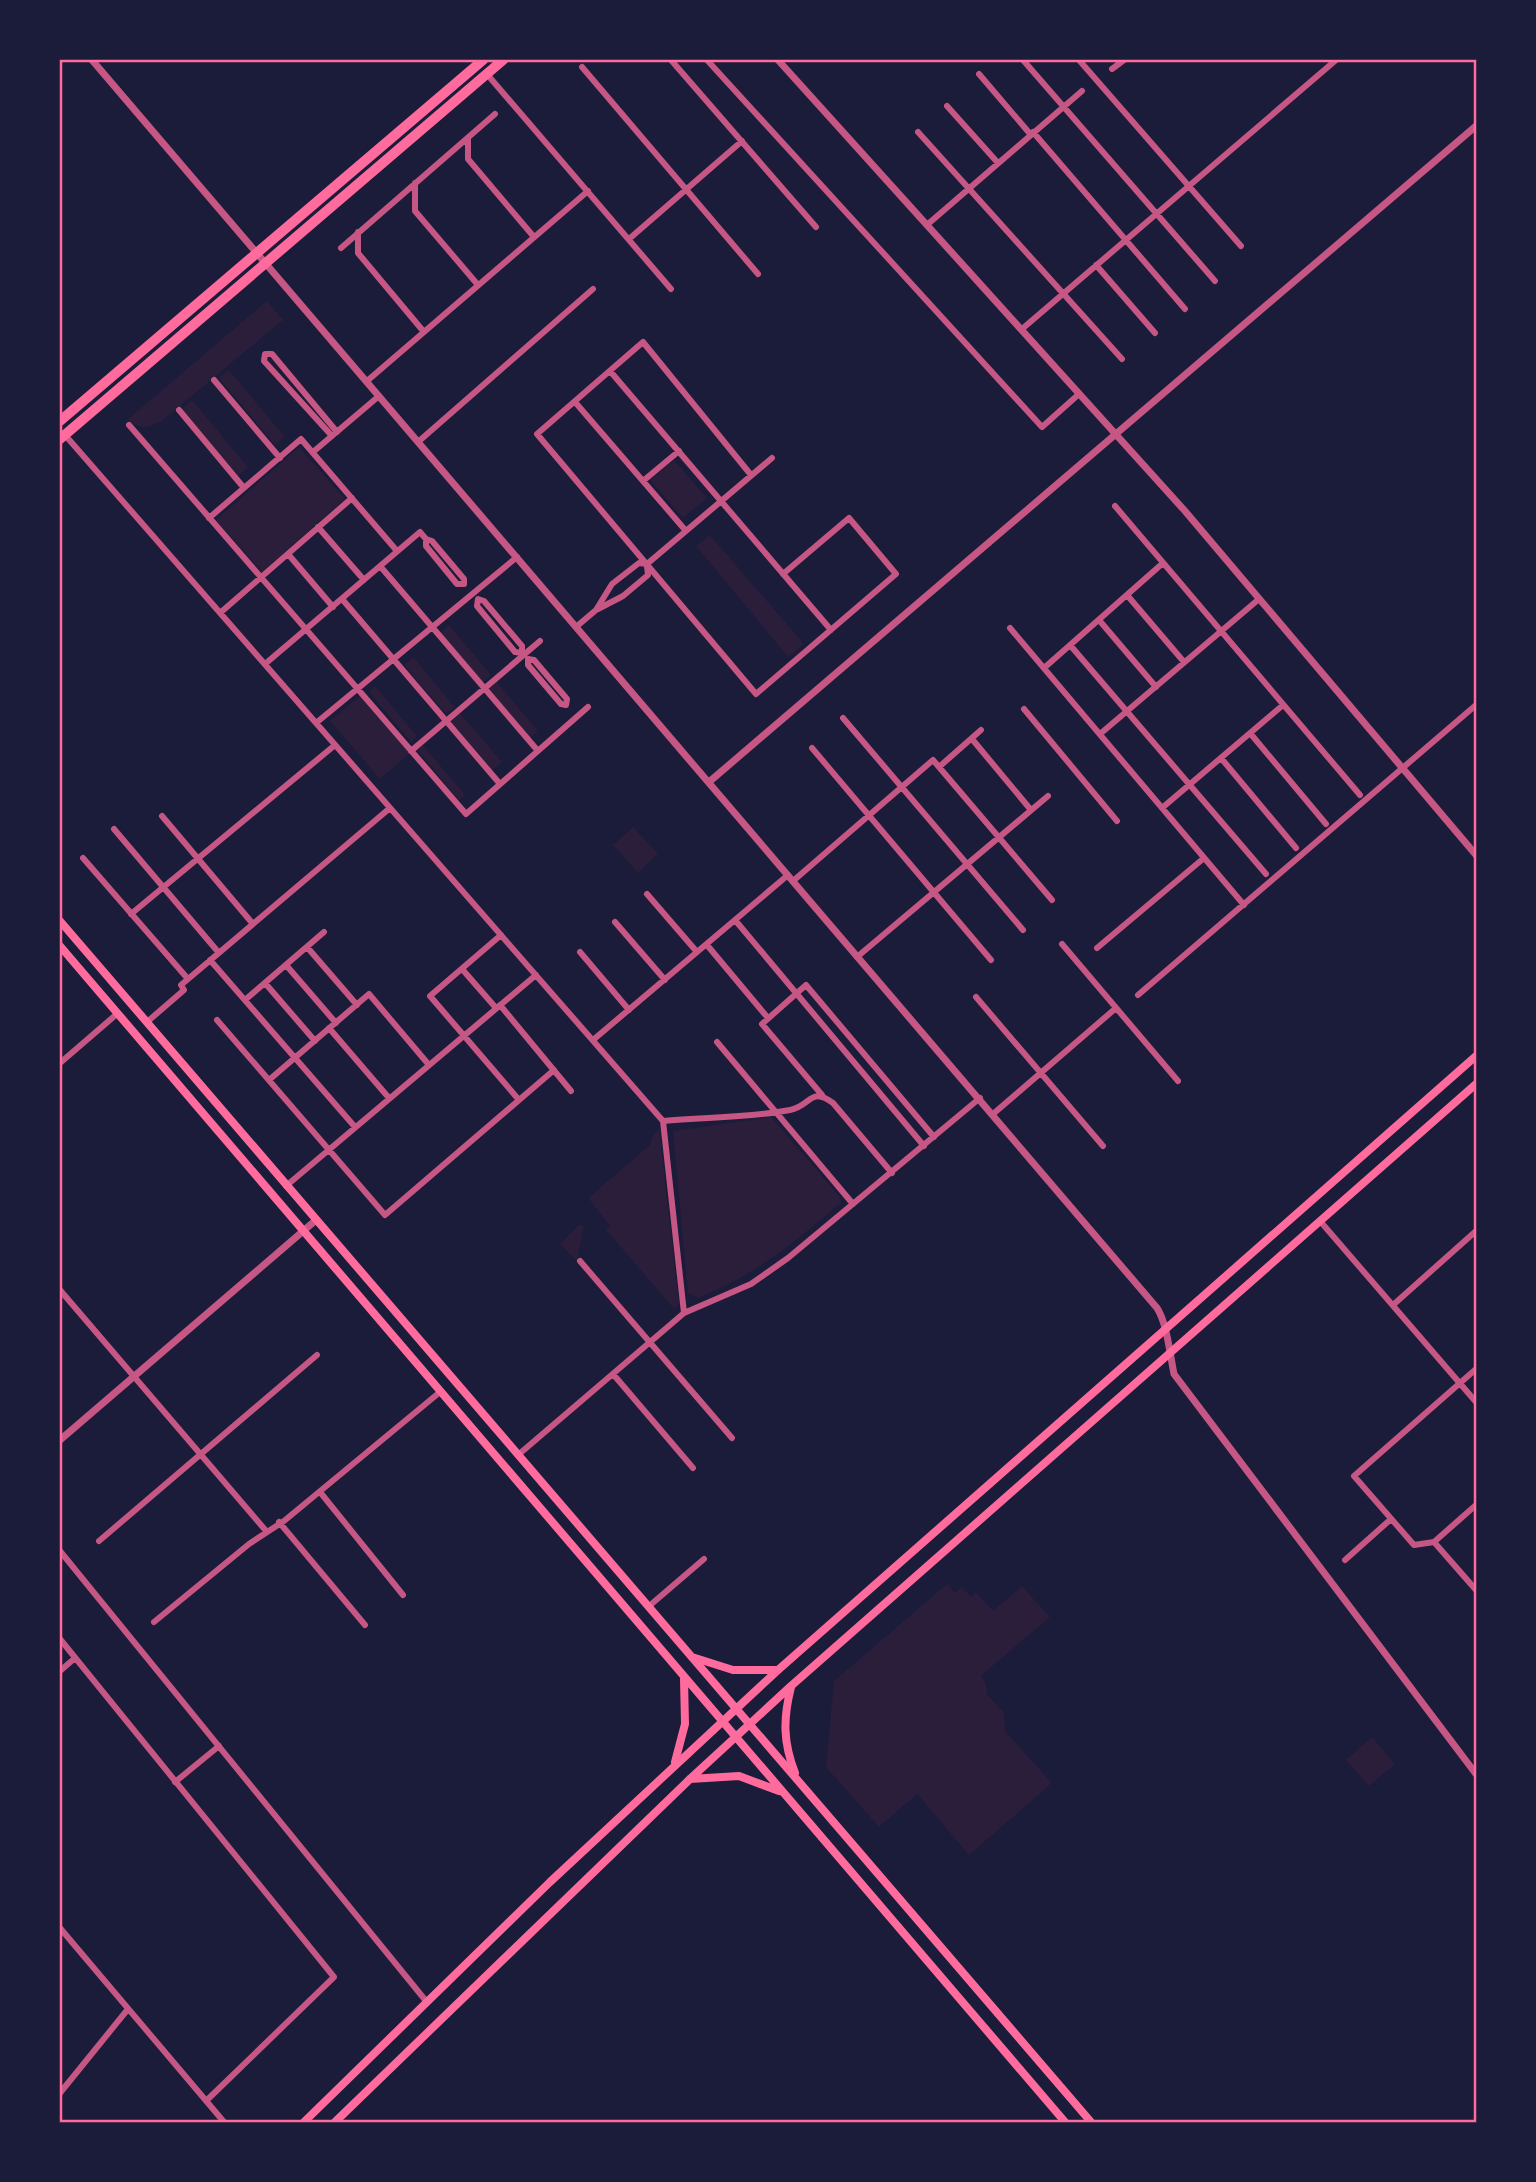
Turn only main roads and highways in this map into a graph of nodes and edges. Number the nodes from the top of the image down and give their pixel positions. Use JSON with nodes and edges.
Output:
{"nodes":[{"id":1,"x":483,"y":60,"type":"edge"},
{"id":2,"x":503,"y":60,"type":"edge"},
{"id":3,"x":60,"y":421,"type":"edge"},
{"id":4,"x":62,"y":437,"type":"edge"},
{"id":5,"x":60,"y":922,"type":"edge"},
{"id":6,"x":60,"y":946,"type":"edge"},
{"id":7,"x":1476,"y":1056,"type":"edge"},
{"id":8,"x":1476,"y":1084,"type":"edge"},
{"id":9,"x":690,"y":1656,"type":"junction"},
{"id":10,"x":778,"y":1670,"type":"junction"},
{"id":11,"x":684,"y":1679,"type":"junction"},
{"id":12,"x":791,"y":1686,"type":"junction"},
{"id":13,"x":735,"y":1708,"type":"junction"},
{"id":14,"x":721,"y":1721,"type":"junction"},
{"id":15,"x":749,"y":1725,"type":"junction"},
{"id":16,"x":735,"y":1738,"type":"junction"},
{"id":17,"x":674,"y":1765,"type":"junction"},
{"id":18,"x":690,"y":1779,"type":"junction"},
{"id":19,"x":798,"y":1779,"type":"junction"},
{"id":20,"x":783,"y":1793,"type":"junction"},
{"id":21,"x":304,"y":2123,"type":"edge"},
{"id":22,"x":335,"y":2123,"type":"edge"},
{"id":23,"x":1065,"y":2123,"type":"edge"},
{"id":24,"x":1091,"y":2123,"type":"edge"}],
"edges":[{"from":1,"to":3,"type":"main road"},
{"from":2,"to":4,"type":"main road"},
{"from":5,"to":9,"type":"main road"},
{"from":6,"to":11,"type":"main road"},
{"from":7,"to":10,"type":"main road"},
{"from":8,"to":12,"type":"main road"},
{"from":9,"to":10,"type":"main road"},
{"from":9,"to":13,"type":"main road"},
{"from":10,"to":13,"type":"main road"},
{"from":11,"to":14,"type":"main road"},
{"from":11,"to":17,"type":"main road"},
{"from":12,"to":15,"type":"main road"},
{"from":12,"to":19,"type":"main road"},
{"from":13,"to":14,"type":"main road"},
{"from":13,"to":15,"type":"main road"},
{"from":14,"to":16,"type":"main road"},
{"from":14,"to":17,"type":"main road"},
{"from":15,"to":16,"type":"main road"},
{"from":15,"to":19,"type":"main road"},
{"from":16,"to":18,"type":"main road"},
{"from":16,"to":20,"type":"main road"},
{"from":17,"to":21,"type":"main road"},
{"from":18,"to":20,"type":"main road"},
{"from":18,"to":22,"type":"main road"},
{"from":19,"to":24,"type":"main road"},
{"from":20,"to":23,"type":"main road"}]}
